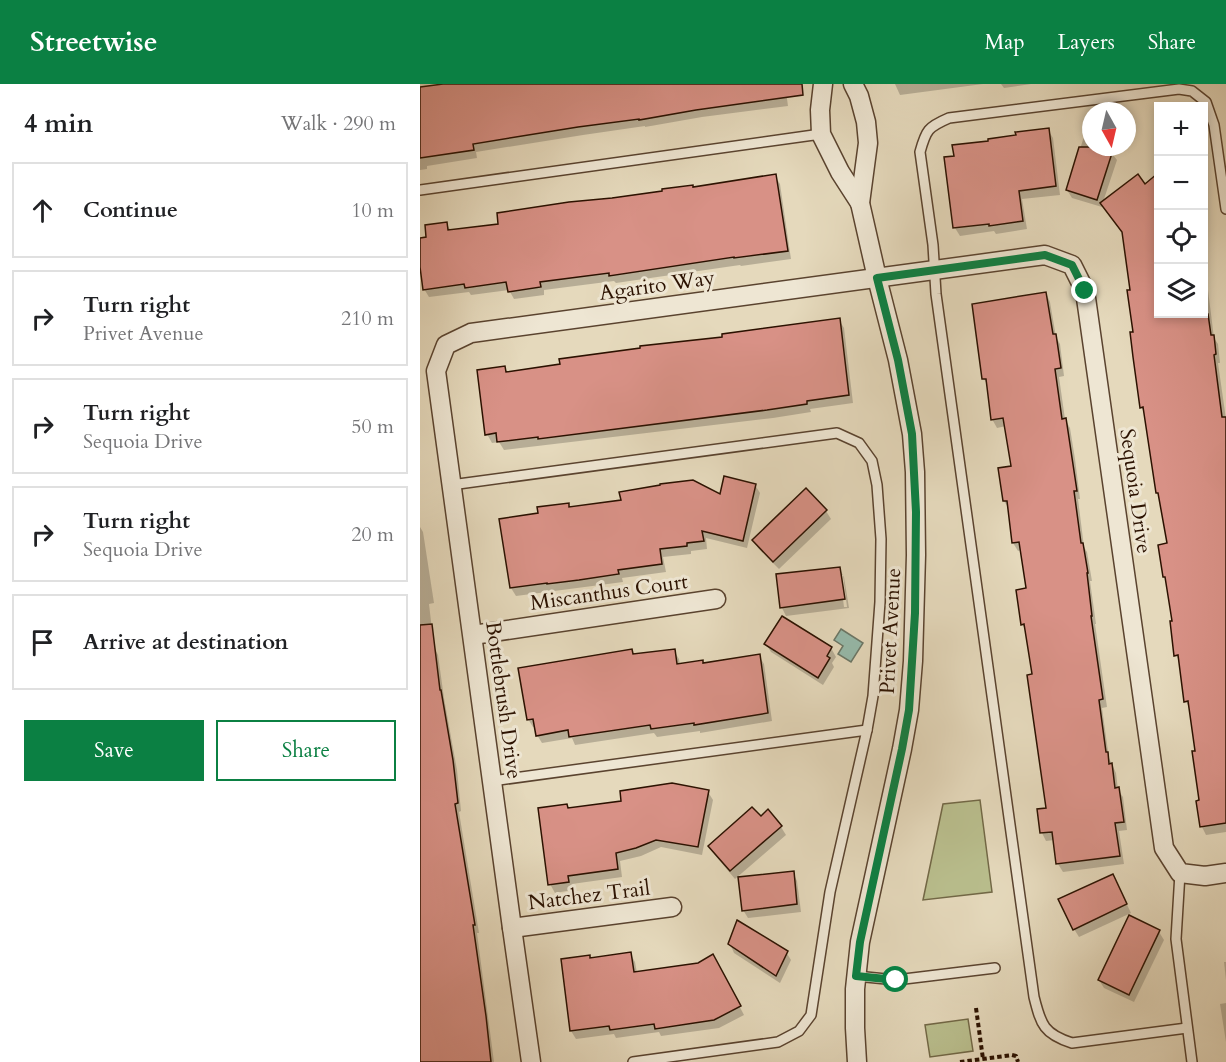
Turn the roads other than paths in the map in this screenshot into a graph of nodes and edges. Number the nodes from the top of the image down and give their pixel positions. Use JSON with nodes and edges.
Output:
{"nodes":[{"id":1,"x":823,"y":84,"type":"edge"},
{"id":2,"x":852,"y":84,"type":"edge"},
{"id":3,"x":821,"y":134,"type":"junction"},
{"id":4,"x":420,"y":190,"type":"edge"},
{"id":5,"x":860,"y":203,"type":"junction"},
{"id":6,"x":1226,"y":209,"type":"edge"},
{"id":7,"x":935,"y":270,"type":"junction"},
{"id":8,"x":877,"y":278,"type":"junction"},
{"id":9,"x":446,"y":345,"type":"joint"},
{"id":10,"x":452,"y":485,"type":"junction"},
{"id":11,"x":716,"y":599,"type":"dead end"},
{"id":12,"x":473,"y":634,"type":"junction"},
{"id":13,"x":867,"y":730,"type":"junction"},
{"id":14,"x":492,"y":781,"type":"junction"},
{"id":15,"x":1180,"y":873,"type":"junction"},
{"id":16,"x":1226,"y":873,"type":"edge"},
{"id":17,"x":672,"y":907,"type":"dead end"},
{"id":18,"x":512,"y":928,"type":"junction"},
{"id":19,"x":994,"y":968,"type":"dead end"},
{"id":20,"x":856,"y":976,"type":"junction"},
{"id":21,"x":1187,"y":1028,"type":"junction"},
{"id":22,"x":531,"y":1062,"type":"edge"},
{"id":23,"x":633,"y":1062,"type":"edge"},
{"id":24,"x":857,"y":1062,"type":"edge"},
{"id":25,"x":1192,"y":1062,"type":"edge"}],
"edges":[{"from":1,"to":3,"type":"street","name":"Privet Avenue"},
{"from":2,"to":5,"type":"street","name":"Privet Avenue"},
{"from":3,"to":4,"type":"lane"},
{"from":3,"to":5,"type":"street","name":"Privet Avenue"},
{"from":5,"to":8,"type":"street","name":"Privet Avenue"},
{"from":6,"to":7,"type":"lane"},
{"from":7,"to":8,"type":"street","name":"Sequoia Drive"},
{"from":7,"to":15,"type":"street","name":"Sequoia Drive"},
{"from":7,"to":21,"type":"lane"},
{"from":8,"to":9,"type":"street","name":"Agarito Way"},
{"from":8,"to":20,"type":"street","name":"Privet Avenue"},
{"from":9,"to":10,"type":"street","name":"Bottlebrush Drive"},
{"from":10,"to":12,"type":"street","name":"Bottlebrush Drive"},
{"from":10,"to":13,"type":"lane"},
{"from":11,"to":12,"type":"street","name":"Miscanthus Court"},
{"from":12,"to":14,"type":"street","name":"Bottlebrush Drive"},
{"from":13,"to":14,"type":"lane"},
{"from":13,"to":23,"type":"lane"},
{"from":14,"to":18,"type":"street","name":"Bottlebrush Drive"},
{"from":15,"to":16,"type":"street"},
{"from":15,"to":21,"type":"lane"},
{"from":17,"to":18,"type":"street","name":"Natchez Trail"},
{"from":18,"to":22,"type":"street","name":"Bottlebrush Drive"},
{"from":19,"to":20,"type":"lane"},
{"from":20,"to":24,"type":"street","name":"Privet Avenue"},
{"from":21,"to":25,"type":"lane"}]}
